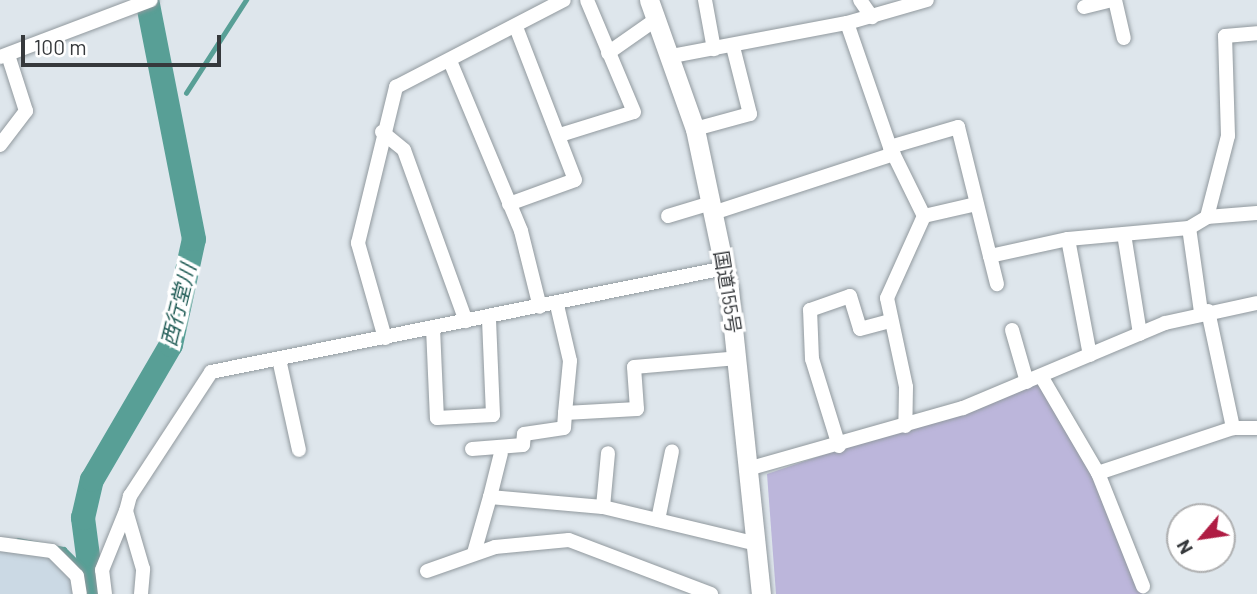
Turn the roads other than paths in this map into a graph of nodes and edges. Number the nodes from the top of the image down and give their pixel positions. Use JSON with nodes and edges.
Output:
{"nodes":[{"id":1,"x":151,"y":0,"type":"edge"},
{"id":2,"x":564,"y":0,"type":"edge"},
{"id":3,"x":587,"y":0,"type":"edge"},
{"id":4,"x":649,"y":0,"type":"edge"},
{"id":5,"x":705,"y":0,"type":"edge"},
{"id":6,"x":860,"y":0,"type":"edge"},
{"id":7,"x":927,"y":0,"type":"edge"},
{"id":8,"x":1113,"y":0,"type":"edge"},
{"id":9,"x":1084,"y":7,"type":"dead end"},
{"id":10,"x":658,"y":18,"type":"junction"},
{"id":11,"x":872,"y":18,"type":"junction"},
{"id":12,"x":847,"y":23,"type":"junction"},
{"id":13,"x":516,"y":27,"type":"junction"},
{"id":14,"x":1257,"y":33,"type":"edge"},
{"id":15,"x":1124,"y":38,"type":"dead end"},
{"id":16,"x":733,"y":47,"type":"junction"},
{"id":17,"x":714,"y":49,"type":"junction"},
{"id":18,"x":608,"y":53,"type":"junction"},
{"id":19,"x":4,"y":56,"type":"edge"},
{"id":20,"x":672,"y":56,"type":"junction"},
{"id":21,"x":450,"y":61,"type":"junction"},
{"id":22,"x":695,"y":129,"type":"junction"},
{"id":23,"x":382,"y":132,"type":"junction"},
{"id":24,"x":559,"y":135,"type":"junction"},
{"id":25,"x":0,"y":145,"type":"edge"},
{"id":26,"x":892,"y":150,"type":"junction"},
{"id":27,"x":509,"y":204,"type":"junction"},
{"id":28,"x":976,"y":204,"type":"junction"},
{"id":29,"x":712,"y":208,"type":"junction"},
{"id":30,"x":668,"y":216,"type":"dead end"},
{"id":31,"x":924,"y":216,"type":"junction"},
{"id":32,"x":1207,"y":217,"type":"junction"},
{"id":33,"x":1256,"y":218,"type":"edge"},
{"id":34,"x":1189,"y":228,"type":"junction"},
{"id":35,"x":1124,"y":234,"type":"junction"},
{"id":36,"x":1068,"y":239,"type":"junction"},
{"id":37,"x":990,"y":256,"type":"junction"},
{"id":38,"x":725,"y":268,"type":"junction"},
{"id":39,"x":997,"y":284,"type":"dead end"},
{"id":40,"x":1257,"y":303,"type":"edge"},
{"id":41,"x":557,"y":305,"type":"junction"},
{"id":42,"x":540,"y":307,"type":"junction"},
{"id":43,"x":1205,"y":312,"type":"junction"},
{"id":44,"x":489,"y":318,"type":"junction"},
{"id":45,"x":466,"y":321,"type":"junction"},
{"id":46,"x":890,"y":321,"type":"junction"},
{"id":47,"x":433,"y":328,"type":"junction"},
{"id":48,"x":1012,"y":330,"type":"dead end"},
{"id":49,"x":1140,"y":334,"type":"junction"},
{"id":50,"x":385,"y":338,"type":"junction"},
{"id":51,"x":1090,"y":355,"type":"junction"},
{"id":52,"x":738,"y":358,"type":"junction"},
{"id":53,"x":279,"y":359,"type":"junction"},
{"id":54,"x":1041,"y":376,"type":"junction"},
{"id":55,"x":1027,"y":382,"type":"junction"},
{"id":56,"x":565,"y":413,"type":"junction"},
{"id":57,"x":905,"y":426,"type":"junction"},
{"id":58,"x":1233,"y":428,"type":"junction"},
{"id":59,"x":1257,"y":428,"type":"edge"},
{"id":60,"x":839,"y":446,"type":"junction"},
{"id":61,"x":472,"y":449,"type":"dead end"},
{"id":62,"x":299,"y":450,"type":"dead end"},
{"id":63,"x":672,"y":451,"type":"dead end"},
{"id":64,"x":501,"y":453,"type":"dead end"},
{"id":65,"x":608,"y":453,"type":"dead end"},
{"id":66,"x":751,"y":468,"type":"junction"},
{"id":67,"x":1098,"y":473,"type":"junction"},
{"id":68,"x":490,"y":497,"type":"junction"},
{"id":69,"x":603,"y":507,"type":"junction"},
{"id":70,"x":126,"y":510,"type":"junction"},
{"id":71,"x":658,"y":520,"type":"junction"},
{"id":72,"x":0,"y":544,"type":"edge"},
{"id":73,"x":757,"y":544,"type":"junction"},
{"id":74,"x":474,"y":553,"type":"junction"},
{"id":75,"x":427,"y":571,"type":"dead end"},
{"id":76,"x":1143,"y":586,"type":"dead end"},
{"id":77,"x":676,"y":587,"type":"edge"},
{"id":78,"x":80,"y":594,"type":"edge"},
{"id":79,"x":106,"y":594,"type":"edge"},
{"id":80,"x":141,"y":594,"type":"edge"},
{"id":81,"x":711,"y":594,"type":"edge"},
{"id":82,"x":761,"y":594,"type":"edge"}],
"edges":[{"from":1,"to":19,"type":"street"},
{"from":2,"to":13,"type":"street"},
{"from":3,"to":18,"type":"street"},
{"from":4,"to":10,"type":"highway","name":"国道155号"},
{"from":5,"to":17,"type":"street"},
{"from":6,"to":11,"type":"street"},
{"from":7,"to":11,"type":"street"},
{"from":8,"to":9,"type":"street"},
{"from":8,"to":15,"type":"street"},
{"from":10,"to":18,"type":"street"},
{"from":10,"to":20,"type":"highway","name":"国道155号"},
{"from":11,"to":12,"type":"street"},
{"from":12,"to":16,"type":"street"},
{"from":12,"to":26,"type":"street"},
{"from":13,"to":21,"type":"street"},
{"from":13,"to":24,"type":"street"},
{"from":14,"to":32,"type":"street"},
{"from":16,"to":17,"type":"street"},
{"from":16,"to":22,"type":"street"},
{"from":17,"to":20,"type":"street"},
{"from":18,"to":24,"type":"street"},
{"from":19,"to":25,"type":"street"},
{"from":20,"to":22,"type":"highway","name":"国道155号"},
{"from":21,"to":23,"type":"street"},
{"from":21,"to":27,"type":"street"},
{"from":22,"to":29,"type":"highway","name":"国道155号"},
{"from":23,"to":45,"type":"street"},
{"from":23,"to":50,"type":"street"},
{"from":24,"to":27,"type":"street"},
{"from":26,"to":28,"type":"street"},
{"from":26,"to":29,"type":"street"},
{"from":26,"to":31,"type":"street"},
{"from":27,"to":42,"type":"street"},
{"from":28,"to":31,"type":"street"},
{"from":28,"to":37,"type":"street"},
{"from":29,"to":30,"type":"street"},
{"from":29,"to":38,"type":"highway","name":"国道155号"},
{"from":31,"to":46,"type":"street"},
{"from":32,"to":33,"type":"street"},
{"from":32,"to":34,"type":"street"},
{"from":34,"to":35,"type":"street"},
{"from":34,"to":43,"type":"street"},
{"from":35,"to":36,"type":"street"},
{"from":35,"to":49,"type":"street"},
{"from":36,"to":37,"type":"street"},
{"from":36,"to":51,"type":"street"},
{"from":37,"to":39,"type":"street"},
{"from":38,"to":41,"type":"street"},
{"from":38,"to":52,"type":"highway","name":"国道155号"},
{"from":40,"to":43,"type":"street"},
{"from":41,"to":42,"type":"street"},
{"from":41,"to":56,"type":"street"},
{"from":42,"to":44,"type":"street"},
{"from":43,"to":49,"type":"street"},
{"from":43,"to":58,"type":"street"},
{"from":44,"to":45,"type":"street"},
{"from":44,"to":47,"type":"street"},
{"from":45,"to":47,"type":"street"},
{"from":46,"to":57,"type":"street"},
{"from":46,"to":60,"type":"street"},
{"from":47,"to":50,"type":"street"},
{"from":48,"to":55,"type":"street"},
{"from":49,"to":51,"type":"street"},
{"from":50,"to":53,"type":"street"},
{"from":51,"to":54,"type":"street"},
{"from":52,"to":56,"type":"street"},
{"from":52,"to":66,"type":"highway","name":"国道155号"},
{"from":53,"to":62,"type":"street"},
{"from":53,"to":70,"type":"street"},
{"from":54,"to":55,"type":"street"},
{"from":54,"to":67,"type":"street"},
{"from":55,"to":57,"type":"street"},
{"from":56,"to":61,"type":"street"},
{"from":57,"to":60,"type":"street"},
{"from":58,"to":59,"type":"street"},
{"from":58,"to":67,"type":"street"},
{"from":60,"to":66,"type":"street"},
{"from":63,"to":71,"type":"street"},
{"from":64,"to":68,"type":"street"},
{"from":65,"to":69,"type":"street"},
{"from":66,"to":73,"type":"highway","name":"国道155号"},
{"from":67,"to":76,"type":"street"},
{"from":68,"to":69,"type":"street"},
{"from":68,"to":74,"type":"street"},
{"from":69,"to":71,"type":"street"},
{"from":70,"to":79,"type":"street"},
{"from":70,"to":80,"type":"street"},
{"from":71,"to":73,"type":"street"},
{"from":72,"to":78,"type":"street"},
{"from":73,"to":82,"type":"highway","name":"国道155号"},
{"from":74,"to":75,"type":"street"},
{"from":74,"to":77,"type":"street"},
{"from":77,"to":81,"type":"street"}]}
